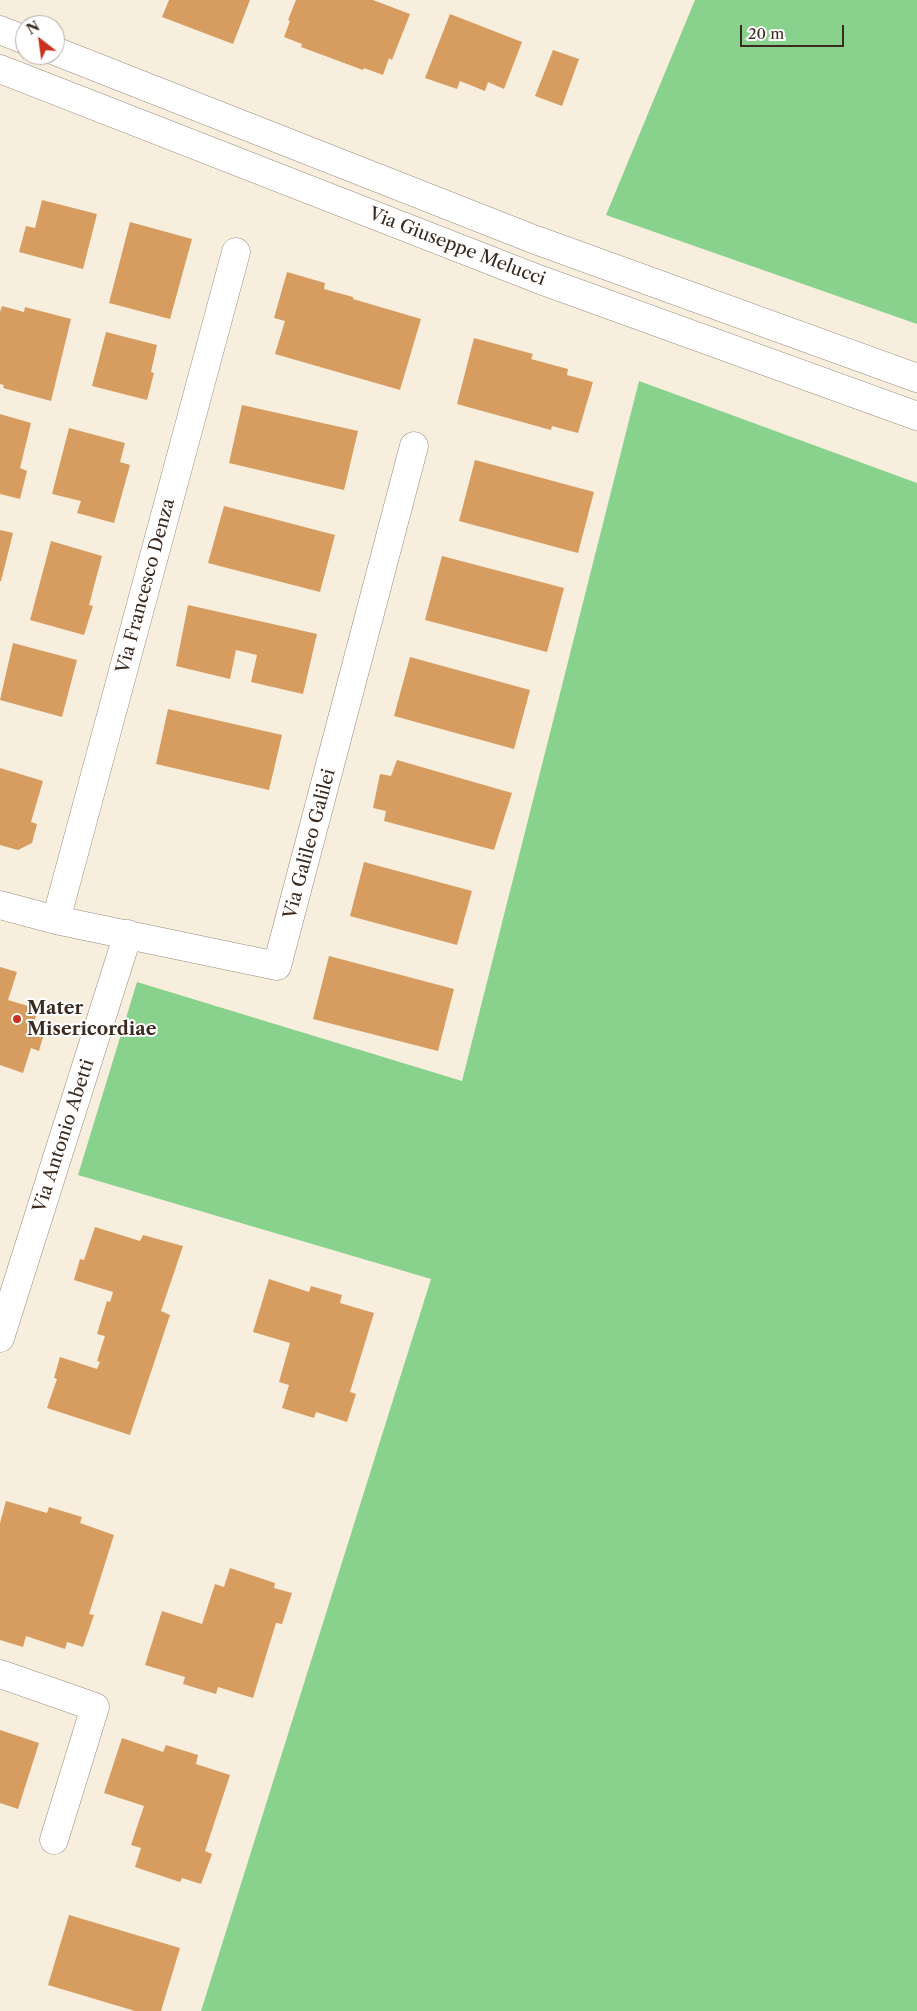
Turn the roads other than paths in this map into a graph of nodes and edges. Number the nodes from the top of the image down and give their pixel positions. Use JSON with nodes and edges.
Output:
{"nodes":[{"id":1,"x":0,"y":30,"type":"edge"},
{"id":2,"x":15,"y":36,"type":"edge"},
{"id":3,"x":65,"y":55,"type":"edge"},
{"id":4,"x":0,"y":69,"type":"edge"},
{"id":5,"x":236,"y":252,"type":"dead end"},
{"id":6,"x":917,"y":378,"type":"edge"},
{"id":7,"x":917,"y":416,"type":"edge"},
{"id":8,"x":414,"y":446,"type":"dead end"},
{"id":9,"x":0,"y":906,"type":"edge"},
{"id":10,"x":56,"y":920,"type":"junction"},
{"id":11,"x":128,"y":934,"type":"junction"},
{"id":12,"x":0,"y":1338,"type":"edge"},
{"id":13,"x":0,"y":1674,"type":"edge"},
{"id":14,"x":54,"y":1840,"type":"dead end"}],
"edges":[{"from":1,"to":2,"type":"street"},
{"from":3,"to":6,"type":"street","name":"Via Giuseppe Melucci"},
{"from":4,"to":7,"type":"street","name":"Via Giuseppe Melucci"},
{"from":5,"to":10,"type":"street","name":"Via Francesco Denza"},
{"from":8,"to":11,"type":"street","name":"Via Galileo Galilei"},
{"from":9,"to":10,"type":"street","name":"Via Galileo Galilei"},
{"from":10,"to":11,"type":"street","name":"Via Galileo Galilei"},
{"from":11,"to":12,"type":"street","name":"Via Antonio Abetti"},
{"from":13,"to":14,"type":"street"}]}
